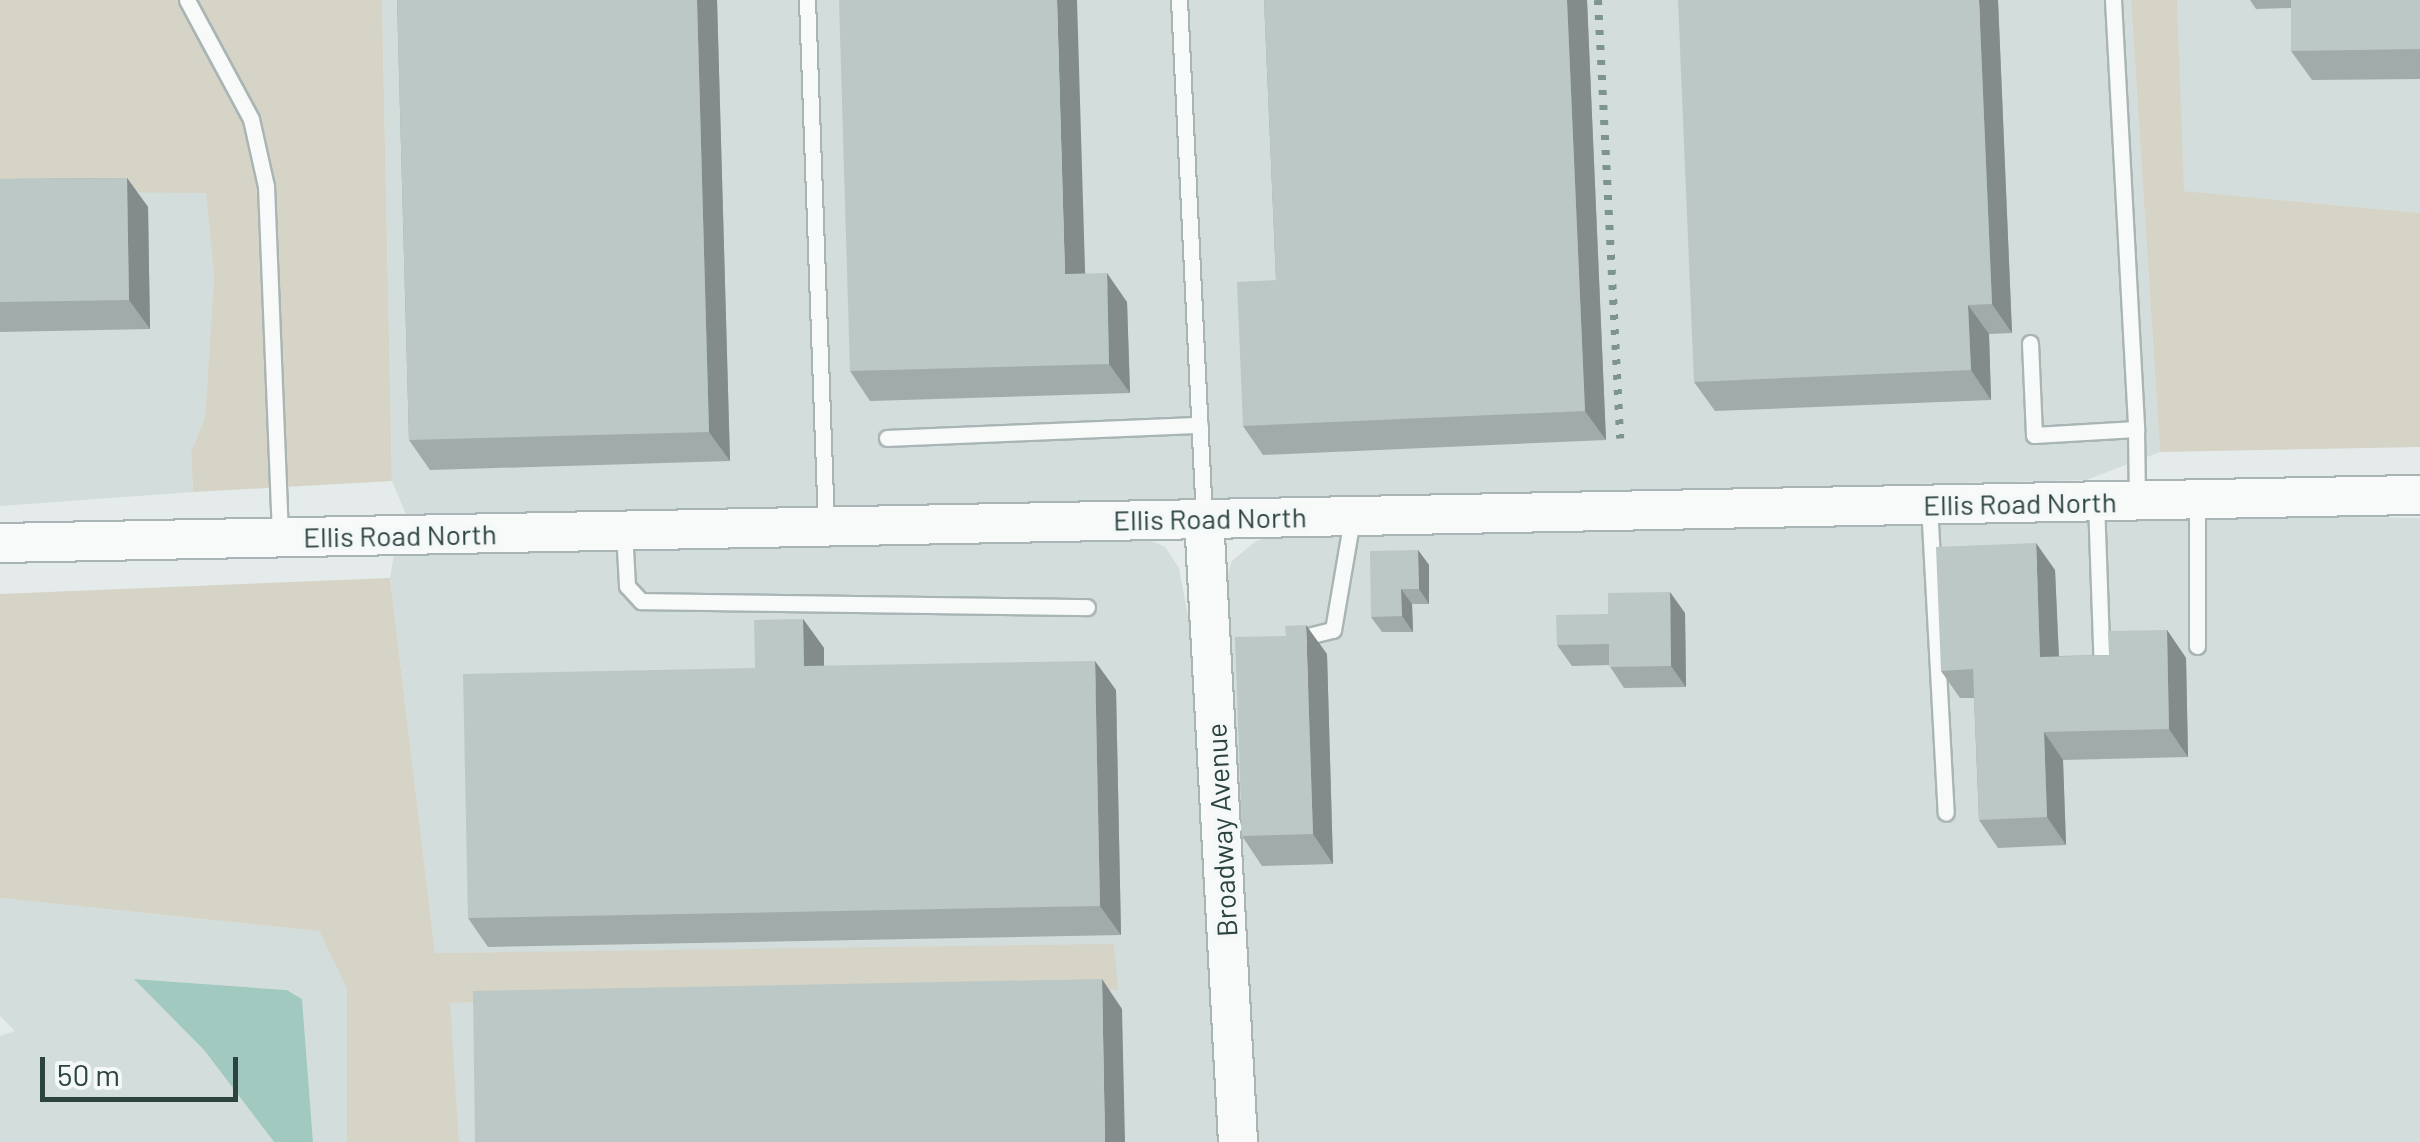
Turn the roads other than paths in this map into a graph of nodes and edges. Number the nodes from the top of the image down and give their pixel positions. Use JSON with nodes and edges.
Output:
{"nodes":[{"id":1,"x":187,"y":0,"type":"edge"},
{"id":2,"x":807,"y":0,"type":"edge"},
{"id":3,"x":1179,"y":0,"type":"edge"},
{"id":4,"x":2112,"y":0,"type":"edge"},
{"id":5,"x":2030,"y":343,"type":"dead end"},
{"id":6,"x":1200,"y":425,"type":"junction"},
{"id":7,"x":2136,"y":429,"type":"junction"},
{"id":8,"x":886,"y":438,"type":"dead end"},
{"id":9,"x":2420,"y":495,"type":"edge"},
{"id":10,"x":2196,"y":499,"type":"junction"},
{"id":11,"x":2137,"y":500,"type":"junction"},
{"id":12,"x":2096,"y":501,"type":"junction"},
{"id":13,"x":1929,"y":504,"type":"junction"},
{"id":14,"x":1352,"y":515,"type":"junction"},
{"id":15,"x":1204,"y":518,"type":"junction"},
{"id":16,"x":826,"y":526,"type":"junction"},
{"id":17,"x":624,"y":530,"type":"junction"},
{"id":18,"x":280,"y":537,"type":"junction"},
{"id":19,"x":0,"y":543,"type":"edge"},
{"id":20,"x":1087,"y":608,"type":"dead end"},
{"id":21,"x":1274,"y":639,"type":"edge"},
{"id":22,"x":2197,"y":646,"type":"dead end"},
{"id":23,"x":2102,"y":672,"type":"edge"},
{"id":24,"x":1946,"y":813,"type":"dead end"},
{"id":25,"x":1238,"y":1142,"type":"edge"}],
"edges":[{"from":1,"to":18,"type":"lane"},
{"from":2,"to":16,"type":"lane"},
{"from":3,"to":6,"type":"lane"},
{"from":4,"to":7,"type":"lane"},
{"from":5,"to":7,"type":"lane"},
{"from":6,"to":8,"type":"lane"},
{"from":6,"to":15,"type":"lane"},
{"from":7,"to":11,"type":"lane"},
{"from":9,"to":10,"type":"street","name":"Ellis Road North"},
{"from":10,"to":11,"type":"street","name":"Ellis Road North"},
{"from":10,"to":22,"type":"lane"},
{"from":11,"to":12,"type":"street","name":"Ellis Road North"},
{"from":12,"to":13,"type":"street","name":"Ellis Road North"},
{"from":12,"to":23,"type":"lane"},
{"from":13,"to":14,"type":"street","name":"Ellis Road North"},
{"from":13,"to":24,"type":"lane"},
{"from":14,"to":15,"type":"street","name":"Ellis Road North"},
{"from":14,"to":21,"type":"lane"},
{"from":15,"to":16,"type":"street","name":"Ellis Road North"},
{"from":15,"to":25,"type":"street","name":"Broadway Avenue"},
{"from":16,"to":17,"type":"street","name":"Ellis Road North"},
{"from":17,"to":18,"type":"street","name":"Ellis Road North"},
{"from":17,"to":20,"type":"lane"},
{"from":18,"to":19,"type":"street","name":"Ellis Road North"}]}
